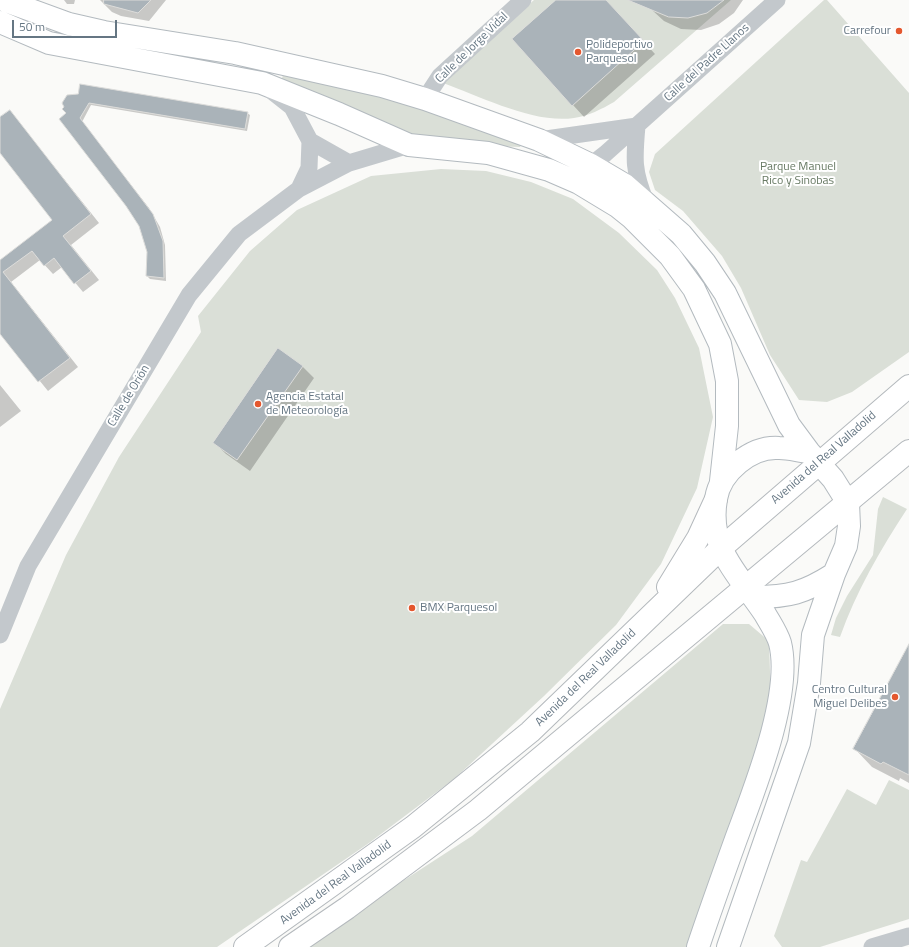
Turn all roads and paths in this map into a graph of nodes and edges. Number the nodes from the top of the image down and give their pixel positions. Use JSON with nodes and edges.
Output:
{"nodes":[{"id":1,"x":4,"y":0,"type":"edge"},
{"id":2,"x":522,"y":0,"type":"edge"},
{"id":3,"x":777,"y":0,"type":"edge"},
{"id":4,"x":0,"y":22,"type":"edge"},
{"id":5,"x":262,"y":83,"type":"junction"},
{"id":6,"x":425,"y":99,"type":"junction"},
{"id":7,"x":637,"y":126,"type":"junction"},
{"id":8,"x":539,"y":140,"type":"junction"},
{"id":9,"x":310,"y":141,"type":"junction"},
{"id":10,"x":409,"y":145,"type":"junction"},
{"id":11,"x":488,"y":153,"type":"junction"},
{"id":12,"x":349,"y":163,"type":"junction"},
{"id":13,"x":591,"y":166,"type":"junction"},
{"id":14,"x":299,"y":189,"type":"junction"},
{"id":15,"x":602,"y":197,"type":"junction"},
{"id":16,"x":646,"y":203,"type":"junction"},
{"id":17,"x":909,"y":386,"type":"edge"},
{"id":18,"x":909,"y":451,"type":"edge"},
{"id":19,"x":814,"y":457,"type":"junction"},
{"id":20,"x":718,"y":490,"type":"junction"},
{"id":21,"x":848,"y":503,"type":"junction"},
{"id":22,"x":720,"y":549,"type":"junction"},
{"id":23,"x":834,"y":574,"type":"junction"},
{"id":24,"x":749,"y":592,"type":"junction"},
{"id":25,"x":649,"y":618,"type":"junction"},
{"id":26,"x":0,"y":635,"type":"edge"},
{"id":27,"x":909,"y":936,"type":"edge"},
{"id":28,"x":245,"y":947,"type":"edge"},
{"id":29,"x":290,"y":947,"type":"edge"},
{"id":30,"x":698,"y":947,"type":"edge"},
{"id":31,"x":728,"y":947,"type":"edge"},
{"id":32,"x":872,"y":947,"type":"edge"}],
"edges":[{"from":1,"to":6,"type":"main road"},
{"from":2,"to":6,"type":"street","name":"Calle de Jorge Vidal"},
{"from":3,"to":7,"type":"street","name":"Calle del Padre Llanos"},
{"from":4,"to":5,"type":"main road"},
{"from":5,"to":9,"type":"street"},
{"from":5,"to":10,"type":"main road"},
{"from":6,"to":8,"type":"main road"},
{"from":7,"to":8,"type":"street"},
{"from":7,"to":13,"type":"street","name":"Calle del Padre Llanos"},
{"from":7,"to":16,"type":"street"},
{"from":8,"to":13,"type":"main road"},
{"from":9,"to":12,"type":"street"},
{"from":9,"to":14,"type":"street","name":"Calle de Orión"},
{"from":10,"to":11,"type":"main road"},
{"from":10,"to":12,"type":"street","name":"Calle de Orión"},
{"from":11,"to":13,"type":"street","name":"Calle del Padre Llanos"},
{"from":11,"to":15,"type":"main road"},
{"from":12,"to":14,"type":"street","name":"Calle de Orión"},
{"from":13,"to":15,"type":"street"},
{"from":13,"to":16,"type":"main road"},
{"from":14,"to":26,"type":"street","name":"Calle de Orión"},
{"from":15,"to":20,"type":"main road"},
{"from":16,"to":19,"type":"main road"},
{"from":17,"to":19,"type":"main road","name":"Avenida del Real Valladolid"},
{"from":18,"to":21,"type":"main road","name":"Avenida del Real Valladolid"},
{"from":19,"to":20,"type":"main road"},
{"from":19,"to":21,"type":"main road"},
{"from":19,"to":22,"type":"main road","name":"Avenida del Real Valladolid"},
{"from":20,"to":22,"type":"main road"},
{"from":20,"to":25,"type":"main road"},
{"from":21,"to":23,"type":"main road"},
{"from":21,"to":24,"type":"main road","name":"Avenida del Real Valladolid"},
{"from":22,"to":24,"type":"main road"},
{"from":22,"to":25,"type":"main road","name":"Avenida del Real Valladolid"},
{"from":23,"to":24,"type":"main road"},
{"from":23,"to":31,"type":"main road"},
{"from":24,"to":29,"type":"main road","name":"Avenida del Real Valladolid"},
{"from":24,"to":30,"type":"main road"},
{"from":25,"to":28,"type":"main road","name":"Avenida del Real Valladolid"},
{"from":27,"to":32,"type":"street"}]}
